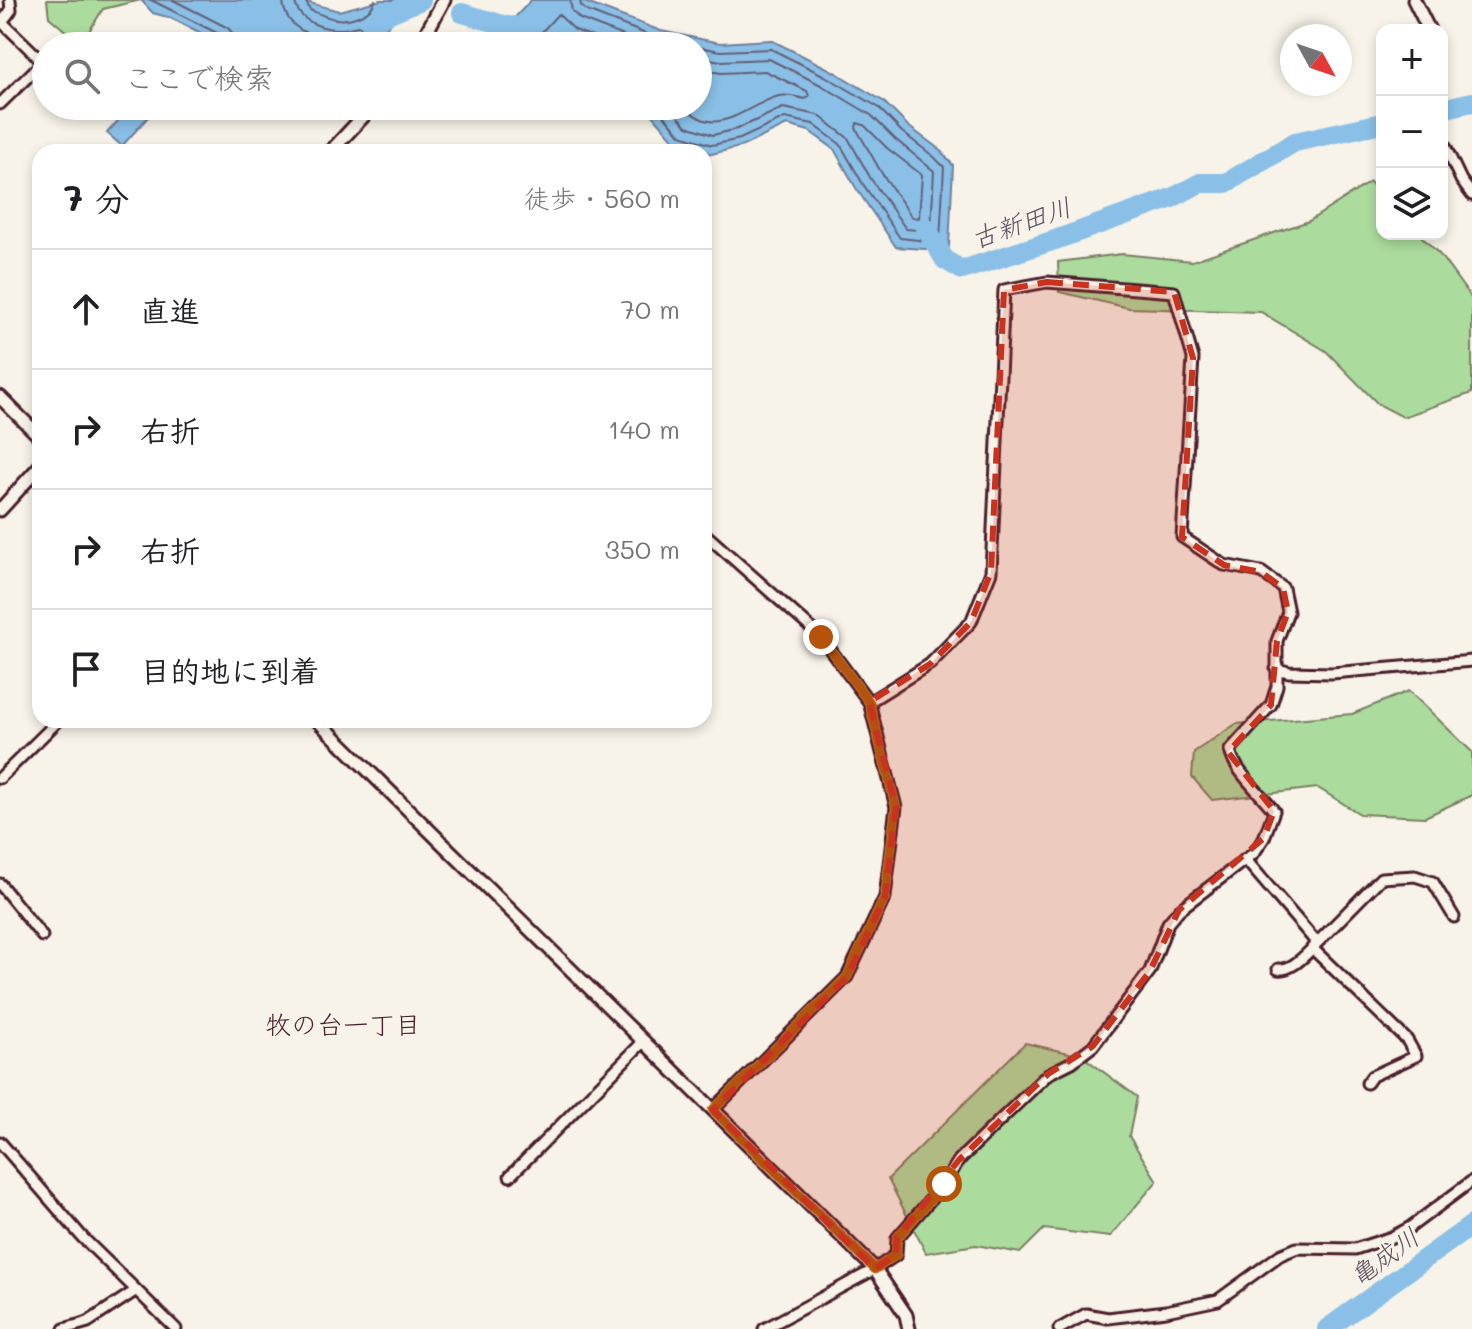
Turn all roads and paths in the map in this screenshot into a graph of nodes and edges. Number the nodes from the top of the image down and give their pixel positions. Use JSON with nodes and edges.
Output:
{"nodes":[{"id":1,"x":10,"y":0,"type":"edge"},
{"id":2,"x":444,"y":0,"type":"edge"},
{"id":3,"x":1414,"y":0,"type":"edge"},
{"id":4,"x":1,"y":23,"type":"edge"},
{"id":5,"x":1426,"y":24,"type":"edge"},
{"id":6,"x":427,"y":32,"type":"edge"},
{"id":7,"x":32,"y":52,"type":"edge"},
{"id":8,"x":32,"y":73,"type":"edge"},
{"id":9,"x":0,"y":104,"type":"edge"},
{"id":10,"x":360,"y":120,"type":"edge"},
{"id":11,"x":337,"y":144,"type":"edge"},
{"id":12,"x":1448,"y":153,"type":"edge"},
{"id":13,"x":1472,"y":195,"type":"edge"},
{"id":14,"x":0,"y":397,"type":"edge"},
{"id":15,"x":32,"y":429,"type":"edge"},
{"id":16,"x":32,"y":475,"type":"edge"},
{"id":17,"x":0,"y":510,"type":"edge"},
{"id":18,"x":712,"y":540,"type":"edge"},
{"id":19,"x":1472,"y":661,"type":"edge"},
{"id":20,"x":1276,"y":669,"type":"junction"},
{"id":21,"x":869,"y":702,"type":"junction"},
{"id":22,"x":51,"y":728,"type":"edge"},
{"id":23,"x":325,"y":728,"type":"edge"},
{"id":24,"x":0,"y":778,"type":"edge"},
{"id":25,"x":1245,"y":859,"type":"junction"},
{"id":26,"x":0,"y":884,"type":"edge"},
{"id":27,"x":1454,"y":917,"type":"dead end"},
{"id":28,"x":42,"y":936,"type":"dead end"},
{"id":29,"x":1315,"y":946,"type":"junction"},
{"id":30,"x":1278,"y":969,"type":"dead end"},
{"id":31,"x":644,"y":1041,"type":"junction"},
{"id":32,"x":1367,"y":1083,"type":"dead end"},
{"id":33,"x":713,"y":1110,"type":"junction"},
{"id":34,"x":0,"y":1142,"type":"edge"},
{"id":35,"x":510,"y":1176,"type":"dead end"},
{"id":36,"x":1472,"y":1181,"type":"edge"},
{"id":37,"x":875,"y":1269,"type":"junction"},
{"id":38,"x":135,"y":1291,"type":"junction"},
{"id":39,"x":94,"y":1325,"type":"edge"},
{"id":40,"x":64,"y":1329,"type":"edge"},
{"id":41,"x":176,"y":1329,"type":"edge"},
{"id":42,"x":764,"y":1329,"type":"edge"},
{"id":43,"x":909,"y":1329,"type":"edge"},
{"id":44,"x":1059,"y":1329,"type":"edge"}],
"edges":[{"from":1,"to":4,"type":"street"},
{"from":2,"to":6,"type":"street"},
{"from":3,"to":5,"type":"street"},
{"from":4,"to":7,"type":"street"},
{"from":8,"to":9,"type":"street"},
{"from":10,"to":11,"type":"street"},
{"from":12,"to":13,"type":"street"},
{"from":14,"to":15,"type":"street"},
{"from":16,"to":17,"type":"street"},
{"from":18,"to":21,"type":"street"},
{"from":19,"to":20,"type":"street"},
{"from":20,"to":21,"type":"street"},
{"from":20,"to":25,"type":"street"},
{"from":21,"to":33,"type":"street"},
{"from":22,"to":24,"type":"street"},
{"from":23,"to":31,"type":"street"},
{"from":25,"to":29,"type":"street"},
{"from":25,"to":37,"type":"street"},
{"from":26,"to":28,"type":"street"},
{"from":27,"to":29,"type":"street"},
{"from":29,"to":30,"type":"street"},
{"from":29,"to":32,"type":"street"},
{"from":31,"to":33,"type":"street"},
{"from":31,"to":35,"type":"street"},
{"from":33,"to":37,"type":"street"},
{"from":34,"to":38,"type":"street"},
{"from":36,"to":44,"type":"street"},
{"from":37,"to":42,"type":"street"},
{"from":37,"to":43,"type":"street"},
{"from":38,"to":39,"type":"street"},
{"from":38,"to":41,"type":"street"},
{"from":39,"to":40,"type":"street"}]}
